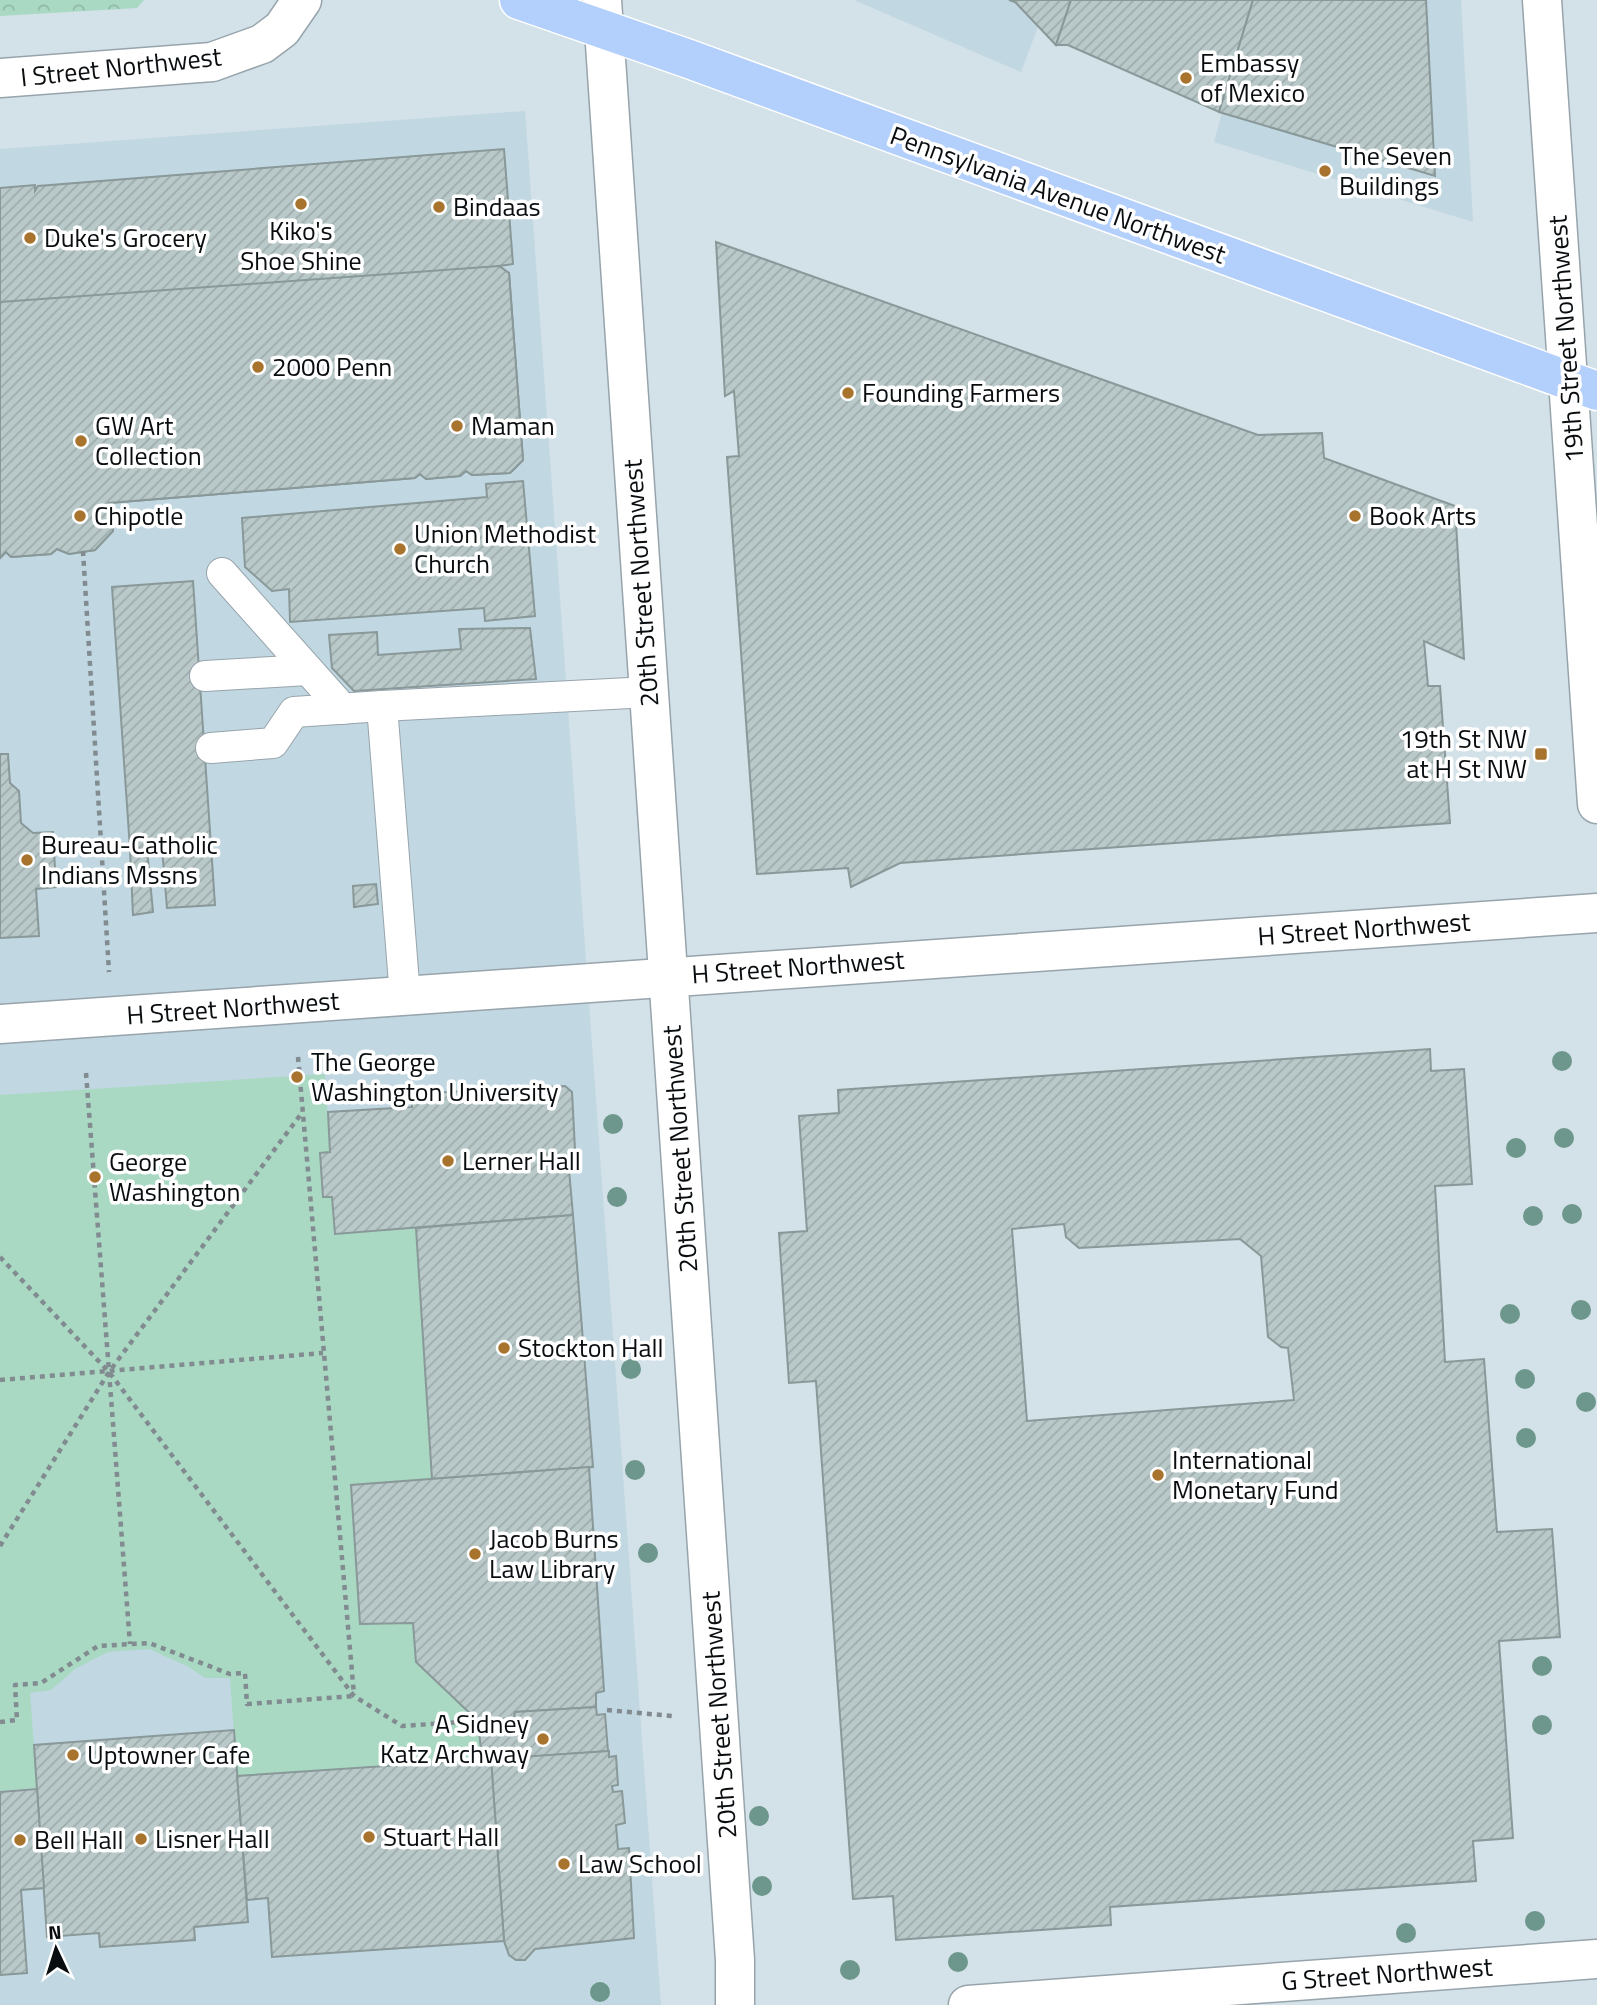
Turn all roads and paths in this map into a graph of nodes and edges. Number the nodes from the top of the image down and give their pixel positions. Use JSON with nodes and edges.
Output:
{"nodes":[{"id":1,"x":302,"y":0,"type":"edge"},
{"id":2,"x":519,"y":0,"type":"edge"},
{"id":3,"x":1542,"y":0,"type":"edge"},
{"id":4,"x":603,"y":15,"type":"edge"},
{"id":5,"x":0,"y":78,"type":"edge"},
{"id":6,"x":1588,"y":383,"type":"edge"},
{"id":7,"x":83,"y":551,"type":"dead end"},
{"id":8,"x":222,"y":573,"type":"dead end"},
{"id":9,"x":309,"y":670,"type":"junction"},
{"id":10,"x":205,"y":676,"type":"dead end"},
{"id":11,"x":649,"y":692,"type":"junction"},
{"id":12,"x":382,"y":706,"type":"junction"},
{"id":13,"x":343,"y":709,"type":"junction"},
{"id":14,"x":211,"y":748,"type":"dead end"},
{"id":15,"x":1597,"y":804,"type":"edge"},
{"id":16,"x":1597,"y":913,"type":"edge"},
{"id":17,"x":667,"y":976,"type":"junction"},
{"id":18,"x":405,"y":996,"type":"junction"},
{"id":19,"x":111,"y":1016,"type":"junction"},
{"id":20,"x":0,"y":1024,"type":"edge"},
{"id":21,"x":298,"y":1057,"type":"dead end"},
{"id":22,"x":86,"y":1073,"type":"dead end"},
{"id":23,"x":301,"y":1113,"type":"junction"},
{"id":24,"x":0,"y":1257,"type":"edge"},
{"id":25,"x":323,"y":1353,"type":"junction"},
{"id":26,"x":109,"y":1372,"type":"junction"},
{"id":27,"x":0,"y":1380,"type":"edge"},
{"id":28,"x":0,"y":1546,"type":"edge"},
{"id":29,"x":130,"y":1644,"type":"junction"},
{"id":30,"x":355,"y":1696,"type":"junction"},
{"id":31,"x":607,"y":1710,"type":"dead end"},
{"id":32,"x":679,"y":1717,"type":"dead end"},
{"id":33,"x":475,"y":1721,"type":"dead end"},
{"id":34,"x":0,"y":1722,"type":"edge"},
{"id":35,"x":1597,"y":1959,"type":"edge"},
{"id":36,"x":735,"y":2005,"type":"edge"},
{"id":37,"x":968,"y":2005,"type":"edge"}],
"edges":[{"from":1,"to":5,"type":"street","name":"I Street Northwest"},
{"from":2,"to":4,"type":"main road","name":"Pennsylvania Avenue Northwest"},
{"from":3,"to":6,"type":"street","name":"19th Street Northwest"},
{"from":4,"to":6,"type":"main road","name":"Pennsylvania Avenue Northwest"},
{"from":4,"to":11,"type":"street","name":"20th Street Northwest"},
{"from":6,"to":15,"type":"street","name":"19th Street Northwest"},
{"from":7,"to":19,"type":"path"},
{"from":8,"to":9,"type":"lane"},
{"from":9,"to":10,"type":"lane"},
{"from":9,"to":13,"type":"lane"},
{"from":11,"to":12,"type":"lane"},
{"from":11,"to":17,"type":"street","name":"20th Street Northwest"},
{"from":12,"to":13,"type":"lane"},
{"from":12,"to":18,"type":"lane"},
{"from":13,"to":14,"type":"lane"},
{"from":16,"to":17,"type":"street","name":"H Street Northwest"},
{"from":17,"to":18,"type":"street","name":"H Street Northwest"},
{"from":17,"to":36,"type":"street","name":"20th Street Northwest"},
{"from":18,"to":19,"type":"street","name":"H Street Northwest"},
{"from":19,"to":20,"type":"street","name":"H Street Northwest"},
{"from":21,"to":23,"type":"path"},
{"from":22,"to":26,"type":"path"},
{"from":23,"to":25,"type":"path"},
{"from":23,"to":26,"type":"path"},
{"from":24,"to":26,"type":"path"},
{"from":25,"to":26,"type":"path"},
{"from":25,"to":30,"type":"path"},
{"from":26,"to":27,"type":"path"},
{"from":26,"to":28,"type":"path"},
{"from":26,"to":29,"type":"path"},
{"from":26,"to":30,"type":"path"},
{"from":29,"to":30,"type":"path"},
{"from":29,"to":34,"type":"path"},
{"from":30,"to":33,"type":"path"},
{"from":31,"to":32,"type":"path"},
{"from":35,"to":37,"type":"street","name":"G Street Northwest"}]}
